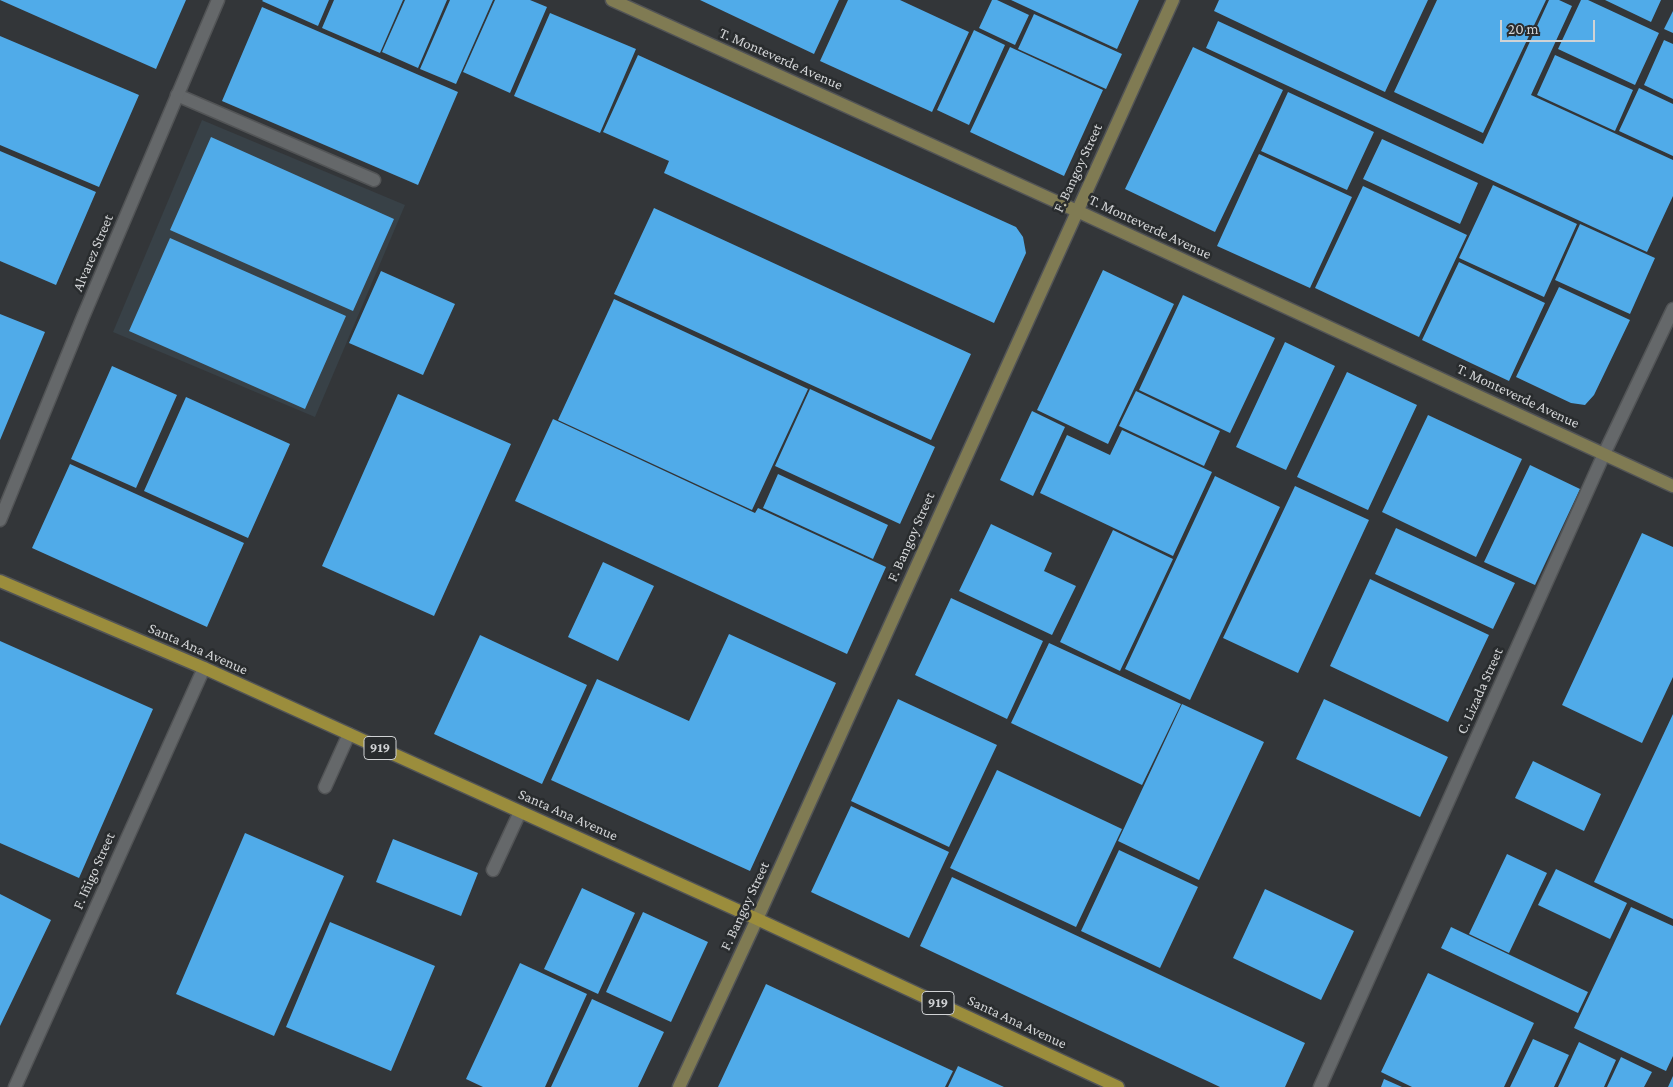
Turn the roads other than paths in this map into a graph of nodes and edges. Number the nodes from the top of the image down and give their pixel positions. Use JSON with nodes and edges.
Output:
{"nodes":[{"id":1,"x":218,"y":0,"type":"edge"},
{"id":2,"x":612,"y":0,"type":"edge"},
{"id":3,"x":1173,"y":0,"type":"edge"},
{"id":4,"x":177,"y":95,"type":"junction"},
{"id":5,"x":374,"y":180,"type":"dead end"},
{"id":6,"x":1077,"y":211,"type":"junction"},
{"id":7,"x":1673,"y":309,"type":"edge"},
{"id":8,"x":1604,"y":454,"type":"junction"},
{"id":9,"x":1673,"y":486,"type":"edge"},
{"id":10,"x":0,"y":520,"type":"edge"},
{"id":11,"x":0,"y":582,"type":"edge"},
{"id":12,"x":204,"y":668,"type":"junction"},
{"id":13,"x":349,"y":734,"type":"junction"},
{"id":14,"x":325,"y":787,"type":"dead end"},
{"id":15,"x":520,"y":812,"type":"junction"},
{"id":16,"x":492,"y":870,"type":"dead end"},
{"id":17,"x":757,"y":919,"type":"junction"},
{"id":18,"x":15,"y":1087,"type":"edge"},
{"id":19,"x":679,"y":1087,"type":"edge"},
{"id":20,"x":1118,"y":1087,"type":"edge"},
{"id":21,"x":1320,"y":1087,"type":"edge"}],
"edges":[{"from":1,"to":4,"type":"street","name":"Alvarez Street"},
{"from":2,"to":6,"type":"street","name":"T. Monteverde Avenue"},
{"from":3,"to":6,"type":"street","name":"F. Bangoy Street"},
{"from":4,"to":5,"type":"street"},
{"from":4,"to":10,"type":"street","name":"Alvarez Street"},
{"from":6,"to":8,"type":"street","name":"T. Monteverde Avenue"},
{"from":6,"to":17,"type":"street","name":"F. Bangoy Street"},
{"from":7,"to":8,"type":"street","name":"C. Lizada Street"},
{"from":8,"to":9,"type":"street","name":"T. Monteverde Avenue"},
{"from":8,"to":21,"type":"street","name":"C. Lizada Street"},
{"from":11,"to":12,"type":"main road","name":"Santa Ana Avenue","number":"919"},
{"from":12,"to":13,"type":"main road","name":"Santa Ana Avenue","number":"919"},
{"from":12,"to":18,"type":"street","name":"F. Iñigo Street"},
{"from":13,"to":14,"type":"street"},
{"from":13,"to":15,"type":"main road","name":"Santa Ana Avenue","number":"919"},
{"from":15,"to":16,"type":"street"},
{"from":15,"to":17,"type":"main road","name":"Santa Ana Avenue","number":"919"},
{"from":17,"to":19,"type":"street","name":"F. Bangoy Street"},
{"from":17,"to":20,"type":"main road","name":"Santa Ana Avenue","number":"919"}]}
